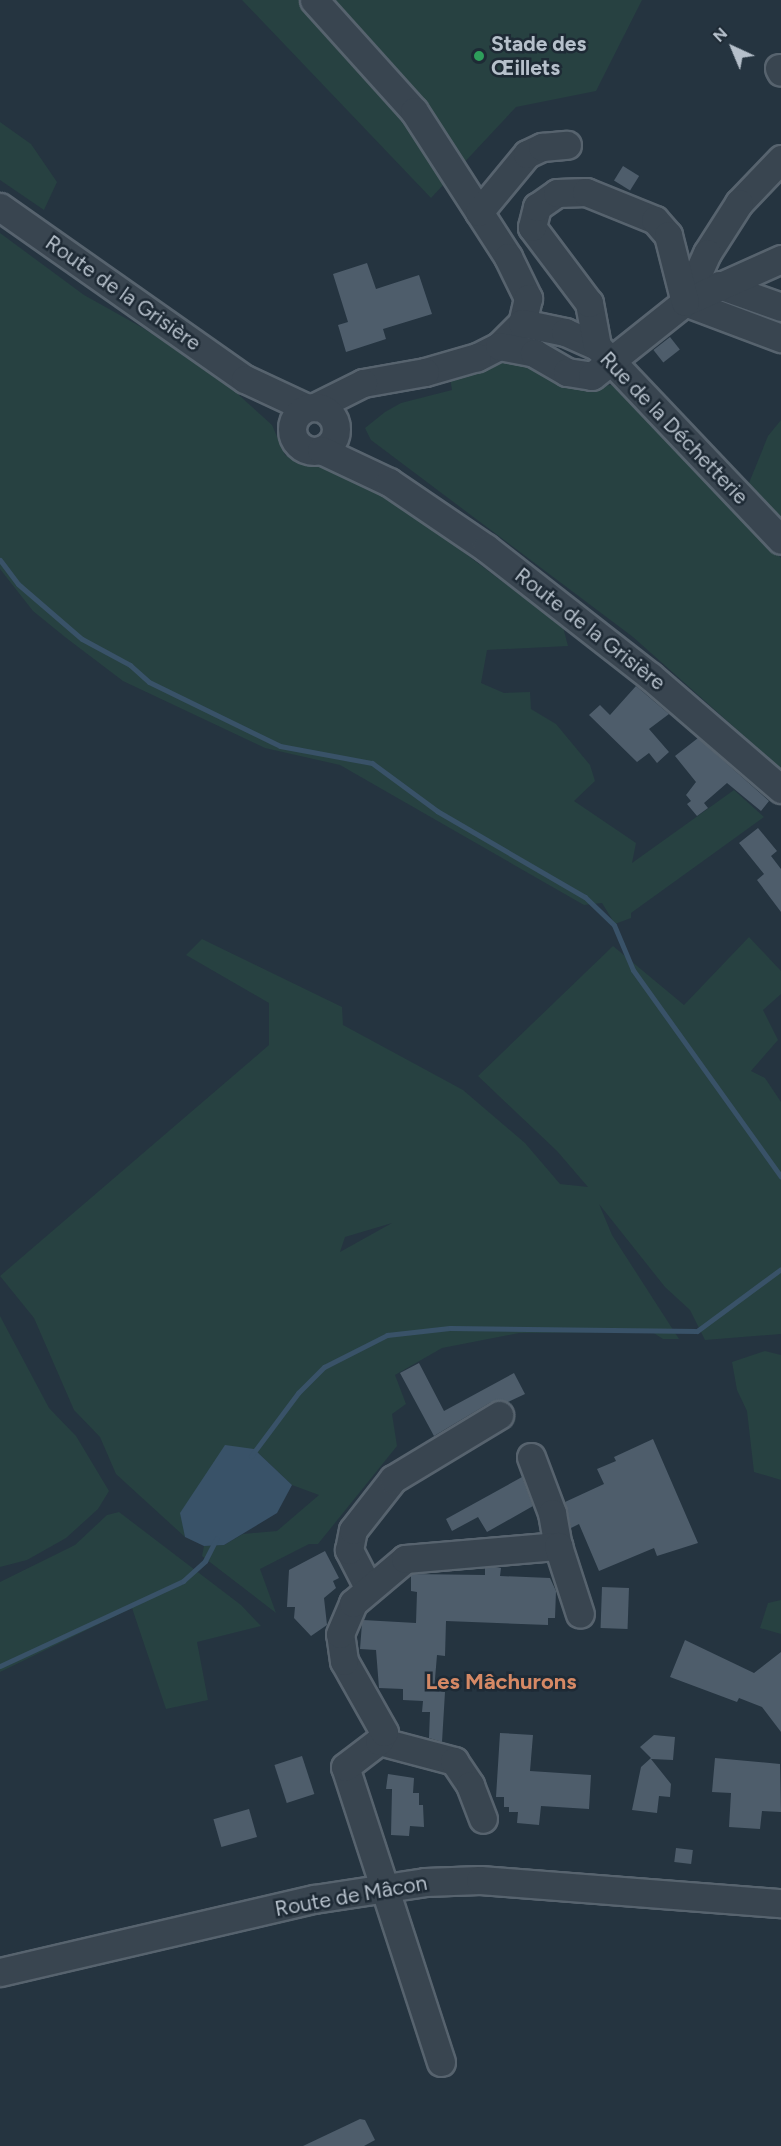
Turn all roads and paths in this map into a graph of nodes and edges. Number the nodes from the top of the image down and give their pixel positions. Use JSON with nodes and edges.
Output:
{"nodes":[{"id":1,"x":314,"y":0,"type":"edge"},
{"id":2,"x":567,"y":145,"type":"dead end"},
{"id":3,"x":781,"y":159,"type":"edge"},
{"id":4,"x":0,"y":207,"type":"edge"},
{"id":5,"x":479,"y":212,"type":"junction"},
{"id":6,"x":781,"y":259,"type":"edge"},
{"id":7,"x":719,"y":285,"type":"junction"},
{"id":8,"x":685,"y":302,"type":"junction"},
{"id":9,"x":781,"y":307,"type":"edge"},
{"id":10,"x":522,"y":323,"type":"junction"},
{"id":11,"x":781,"y":338,"type":"edge"},
{"id":12,"x":499,"y":346,"type":"junction"},
{"id":13,"x":604,"y":353,"type":"junction"},
{"id":14,"x":398,"y":378,"type":"junction"},
{"id":15,"x":305,"y":415,"type":"junction"},
{"id":16,"x":336,"y":426,"type":"junction"},
{"id":17,"x":321,"y":450,"type":"junction"},
{"id":18,"x":389,"y":482,"type":"junction"},
{"id":19,"x":781,"y":540,"type":"edge"},
{"id":20,"x":781,"y":789,"type":"edge"},
{"id":21,"x":499,"y":1415,"type":"dead end"},
{"id":22,"x":531,"y":1457,"type":"dead end"},
{"id":23,"x":558,"y":1546,"type":"junction"},
{"id":24,"x":368,"y":1587,"type":"junction"},
{"id":25,"x":580,"y":1614,"type":"dead end"},
{"id":26,"x":379,"y":1741,"type":"junction"},
{"id":27,"x":483,"y":1819,"type":"dead end"},
{"id":28,"x":385,"y":1886,"type":"junction"},
{"id":29,"x":781,"y":1902,"type":"edge"},
{"id":30,"x":0,"y":1972,"type":"edge"},
{"id":31,"x":441,"y":2062,"type":"dead end"}],
"edges":[{"from":1,"to":5,"type":"street"},
{"from":2,"to":5,"type":"street"},
{"from":3,"to":8,"type":"street"},
{"from":4,"to":15,"type":"street","name":"Route de la Grisière"},
{"from":5,"to":10,"type":"street"},
{"from":6,"to":7,"type":"street"},
{"from":7,"to":8,"type":"street"},
{"from":7,"to":9,"type":"street"},
{"from":8,"to":11,"type":"street"},
{"from":8,"to":13,"type":"street"},
{"from":8,"to":13,"type":"street"},
{"from":10,"to":12,"type":"street"},
{"from":10,"to":13,"type":"street","name":"Rue de la Déchetterie"},
{"from":12,"to":13,"type":"street"},
{"from":12,"to":14,"type":"street"},
{"from":13,"to":19,"type":"street","name":"Rue de la Déchetterie"},
{"from":14,"to":15,"type":"street"},
{"from":14,"to":16,"type":"street"},
{"from":15,"to":16,"type":"street","name":"Route de la Grisière"},
{"from":15,"to":17,"type":"street","name":"Route de la Grisière"},
{"from":16,"to":17,"type":"street"},
{"from":16,"to":18,"type":"street","name":"Route de la Grisière"},
{"from":17,"to":18,"type":"street","name":"Route de la Grisière"},
{"from":18,"to":20,"type":"street","name":"Route de la Grisière"},
{"from":21,"to":24,"type":"street"},
{"from":22,"to":23,"type":"street"},
{"from":23,"to":24,"type":"street"},
{"from":23,"to":25,"type":"street"},
{"from":24,"to":26,"type":"street"},
{"from":26,"to":27,"type":"street"},
{"from":26,"to":28,"type":"street"},
{"from":28,"to":29,"type":"street","name":"Route de Mâcon"},
{"from":28,"to":30,"type":"street","name":"Route de Mâcon"},
{"from":28,"to":31,"type":"street"}]}
